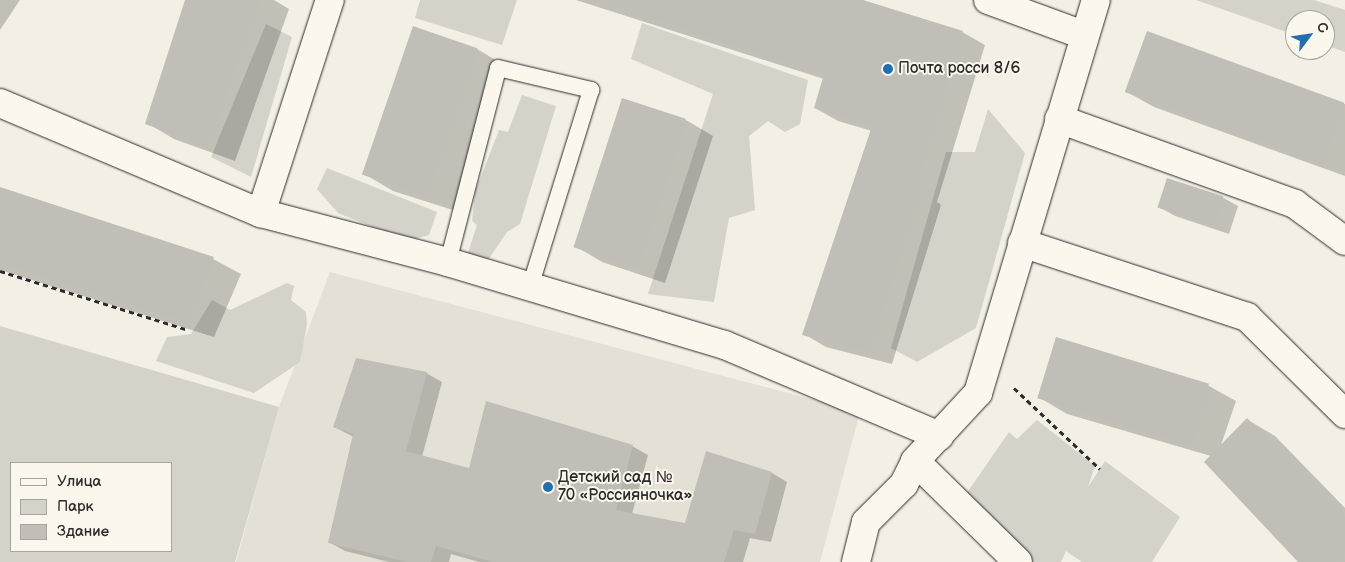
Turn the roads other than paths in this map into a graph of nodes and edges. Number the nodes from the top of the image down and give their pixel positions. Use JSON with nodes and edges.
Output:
{"nodes":[{"id":1,"x":330,"y":0,"type":"edge"},
{"id":2,"x":988,"y":0,"type":"edge"},
{"id":3,"x":1096,"y":0,"type":"edge"},
{"id":4,"x":1083,"y":35,"type":"junction"},
{"id":5,"x":0,"y":103,"type":"edge"},
{"id":6,"x":1059,"y":119,"type":"junction"},
{"id":7,"x":261,"y":213,"type":"junction"},
{"id":8,"x":1345,"y":241,"type":"edge"},
{"id":9,"x":1022,"y":243,"type":"junction"},
{"id":10,"x":448,"y":262,"type":"junction"},
{"id":11,"x":530,"y":287,"type":"junction"},
{"id":12,"x":1345,"y":414,"type":"edge"},
{"id":13,"x":939,"y":436,"type":"junction"},
{"id":14,"x":915,"y":461,"type":"junction"},
{"id":15,"x":856,"y":562,"type":"edge"},
{"id":16,"x":1018,"y":562,"type":"edge"}],
"edges":[{"from":1,"to":7,"type":"street"},
{"from":2,"to":4,"type":"street"},
{"from":3,"to":4,"type":"street"},
{"from":4,"to":6,"type":"street"},
{"from":5,"to":7,"type":"street"},
{"from":6,"to":8,"type":"street"},
{"from":6,"to":9,"type":"street"},
{"from":7,"to":10,"type":"street"},
{"from":9,"to":12,"type":"street"},
{"from":9,"to":13,"type":"street"},
{"from":10,"to":11,"type":"street"},
{"from":10,"to":11,"type":"lane"},
{"from":11,"to":13,"type":"street"},
{"from":13,"to":14,"type":"street"},
{"from":14,"to":15,"type":"street"},
{"from":14,"to":16,"type":"street"}]}
